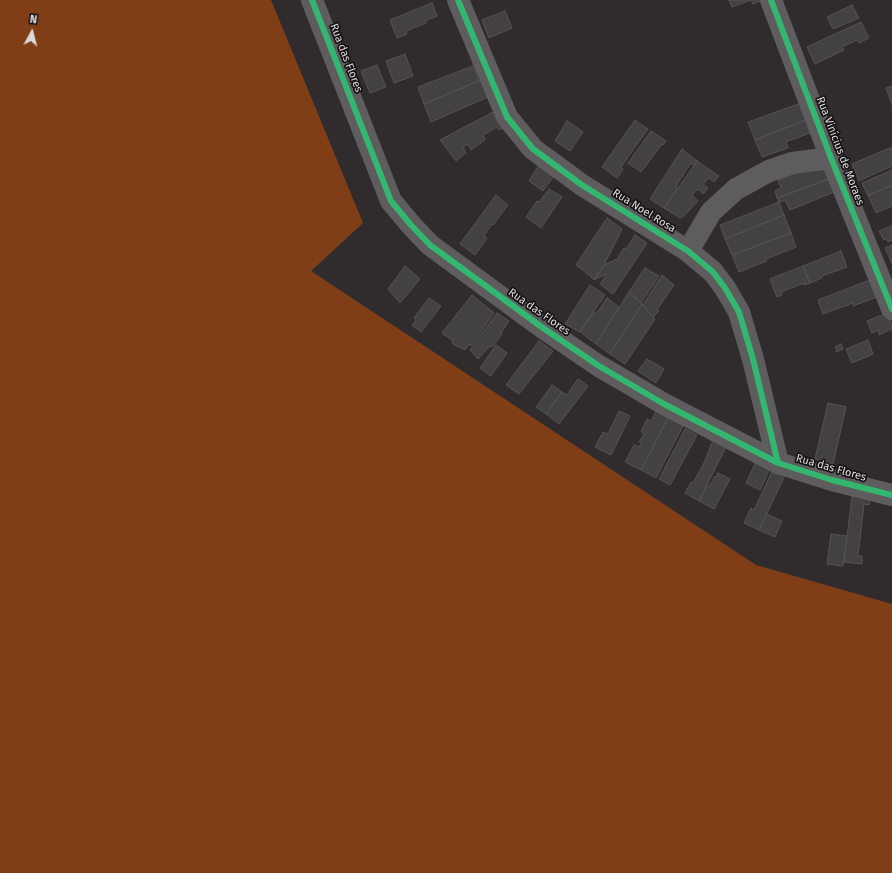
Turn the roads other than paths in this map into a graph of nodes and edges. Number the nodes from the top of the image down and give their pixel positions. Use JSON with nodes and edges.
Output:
{"nodes":[{"id":1,"x":312,"y":0,"type":"edge"},
{"id":2,"x":458,"y":0,"type":"edge"},
{"id":3,"x":772,"y":0,"type":"edge"},
{"id":4,"x":831,"y":158,"type":"junction"},
{"id":5,"x":688,"y":251,"type":"junction"},
{"id":6,"x":892,"y":309,"type":"edge"},
{"id":7,"x":778,"y":463,"type":"junction"},
{"id":8,"x":892,"y":495,"type":"edge"}],
"edges":[{"from":1,"to":7,"type":"street","name":"Rua das Flores"},
{"from":2,"to":5,"type":"street","name":"Rua Noel Rosa"},
{"from":3,"to":4,"type":"street","name":"Rua Vinícius de Moraes"},
{"from":4,"to":5,"type":"street"},
{"from":4,"to":6,"type":"street","name":"Rua Vinícius de Moraes"},
{"from":5,"to":7,"type":"street","name":"Rua Noel Rosa"},
{"from":7,"to":8,"type":"street","name":"Rua das Flores"}]}
